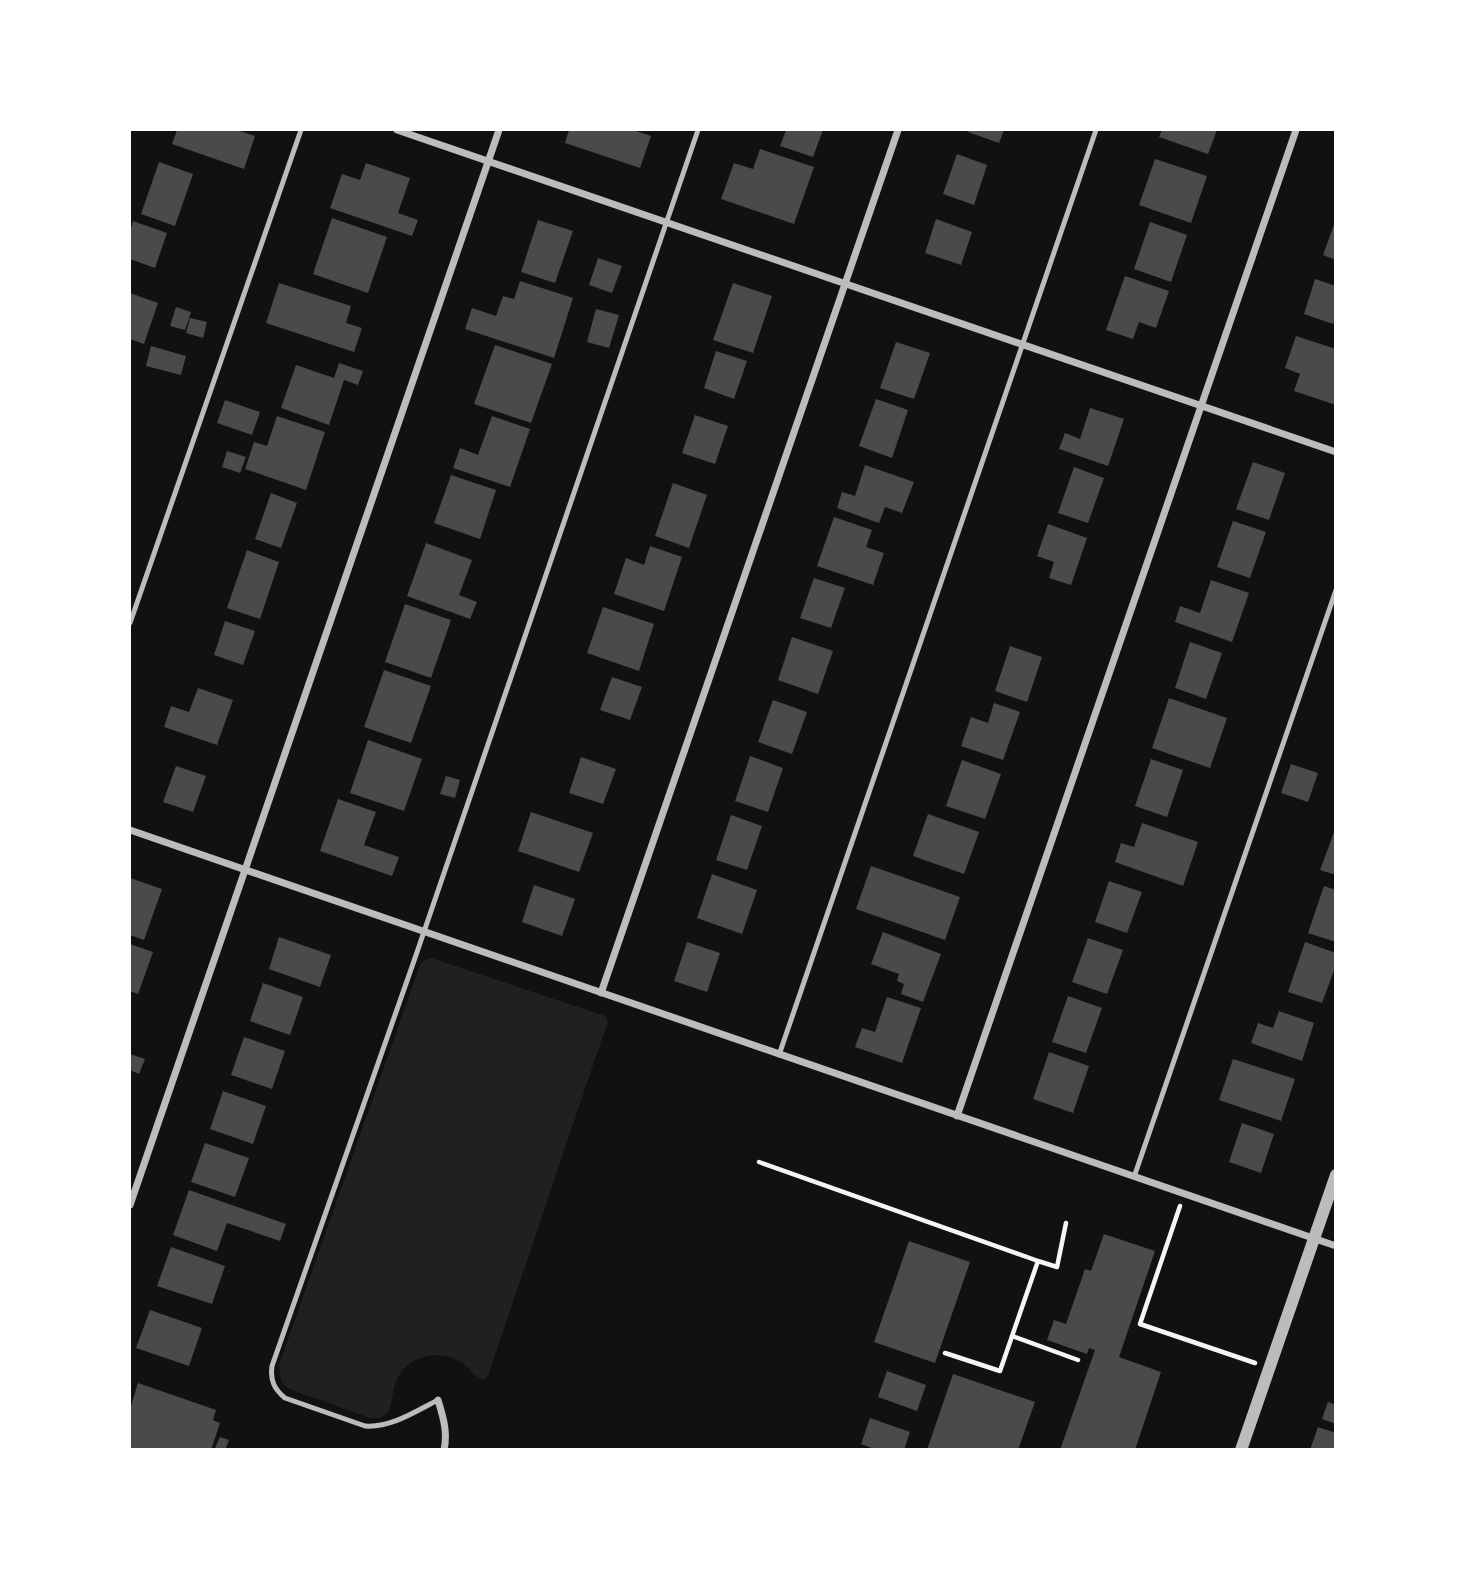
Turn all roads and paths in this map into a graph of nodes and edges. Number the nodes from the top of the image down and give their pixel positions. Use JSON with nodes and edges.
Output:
{"nodes":[{"id":1,"x":302,"y":130,"type":"edge"},
{"id":2,"x":397,"y":130,"type":"edge"},
{"id":3,"x":499,"y":130,"type":"edge"},
{"id":4,"x":698,"y":130,"type":"edge"},
{"id":5,"x":898,"y":130,"type":"edge"},
{"id":6,"x":1096,"y":130,"type":"edge"},
{"id":7,"x":1296,"y":130,"type":"edge"},
{"id":8,"x":488,"y":160,"type":"junction"},
{"id":9,"x":666,"y":222,"type":"junction"},
{"id":10,"x":845,"y":284,"type":"junction"},
{"id":11,"x":1021,"y":345,"type":"junction"},
{"id":12,"x":1200,"y":405,"type":"junction"},
{"id":13,"x":1335,"y":452,"type":"edge"},
{"id":14,"x":1335,"y":590,"type":"edge"},
{"id":15,"x":130,"y":623,"type":"edge"},
{"id":16,"x":130,"y":830,"type":"edge"},
{"id":17,"x":245,"y":870,"type":"junction"},
{"id":18,"x":422,"y":932,"type":"junction"},
{"id":19,"x":601,"y":993,"type":"junction"},
{"id":20,"x":779,"y":1055,"type":"junction"},
{"id":21,"x":957,"y":1116,"type":"junction"},
{"id":22,"x":759,"y":1162,"type":"dead end"},
{"id":23,"x":1335,"y":1175,"type":"edge"},
{"id":24,"x":1134,"y":1177,"type":"junction"},
{"id":25,"x":1184,"y":1194,"type":"junction"},
{"id":26,"x":130,"y":1205,"type":"edge"},
{"id":27,"x":1066,"y":1223,"type":"dead end"},
{"id":28,"x":1314,"y":1238,"type":"junction"},
{"id":29,"x":1335,"y":1246,"type":"edge"},
{"id":30,"x":1038,"y":1261,"type":"junction"},
{"id":31,"x":1012,"y":1336,"type":"junction"},
{"id":32,"x":945,"y":1353,"type":"dead end"},
{"id":33,"x":1078,"y":1360,"type":"dead end"},
{"id":34,"x":1269,"y":1368,"type":"junction"},
{"id":35,"x":438,"y":1400,"type":"joint"},
{"id":36,"x":444,"y":1450,"type":"edge"},
{"id":37,"x":1241,"y":1450,"type":"edge"}],
"edges":[{"from":1,"to":15,"type":"lane"},
{"from":2,"to":8,"type":"street"},
{"from":3,"to":8,"type":"street"},
{"from":4,"to":9,"type":"lane"},
{"from":5,"to":10,"type":"street"},
{"from":6,"to":11,"type":"lane"},
{"from":7,"to":12,"type":"street"},
{"from":8,"to":9,"type":"street"},
{"from":8,"to":17,"type":"street"},
{"from":9,"to":10,"type":"street"},
{"from":9,"to":18,"type":"lane"},
{"from":10,"to":11,"type":"street"},
{"from":10,"to":19,"type":"street"},
{"from":11,"to":12,"type":"street"},
{"from":11,"to":20,"type":"lane"},
{"from":12,"to":13,"type":"street"},
{"from":12,"to":21,"type":"street"},
{"from":14,"to":24,"type":"lane"},
{"from":16,"to":17,"type":"street"},
{"from":17,"to":18,"type":"street"},
{"from":17,"to":26,"type":"street"},
{"from":18,"to":19,"type":"street"},
{"from":18,"to":35,"type":"lane"},
{"from":19,"to":20,"type":"street"},
{"from":20,"to":21,"type":"street"},
{"from":21,"to":24,"type":"street"},
{"from":22,"to":30,"type":"path"},
{"from":23,"to":28,"type":"street"},
{"from":24,"to":25,"type":"street"},
{"from":25,"to":28,"type":"street"},
{"from":25,"to":34,"type":"path"},
{"from":27,"to":30,"type":"path"},
{"from":28,"to":29,"type":"street"},
{"from":28,"to":34,"type":"street"},
{"from":30,"to":31,"type":"path"},
{"from":31,"to":32,"type":"path"},
{"from":31,"to":33,"type":"path"},
{"from":34,"to":37,"type":"street"},
{"from":35,"to":36,"type":"street"}]}
